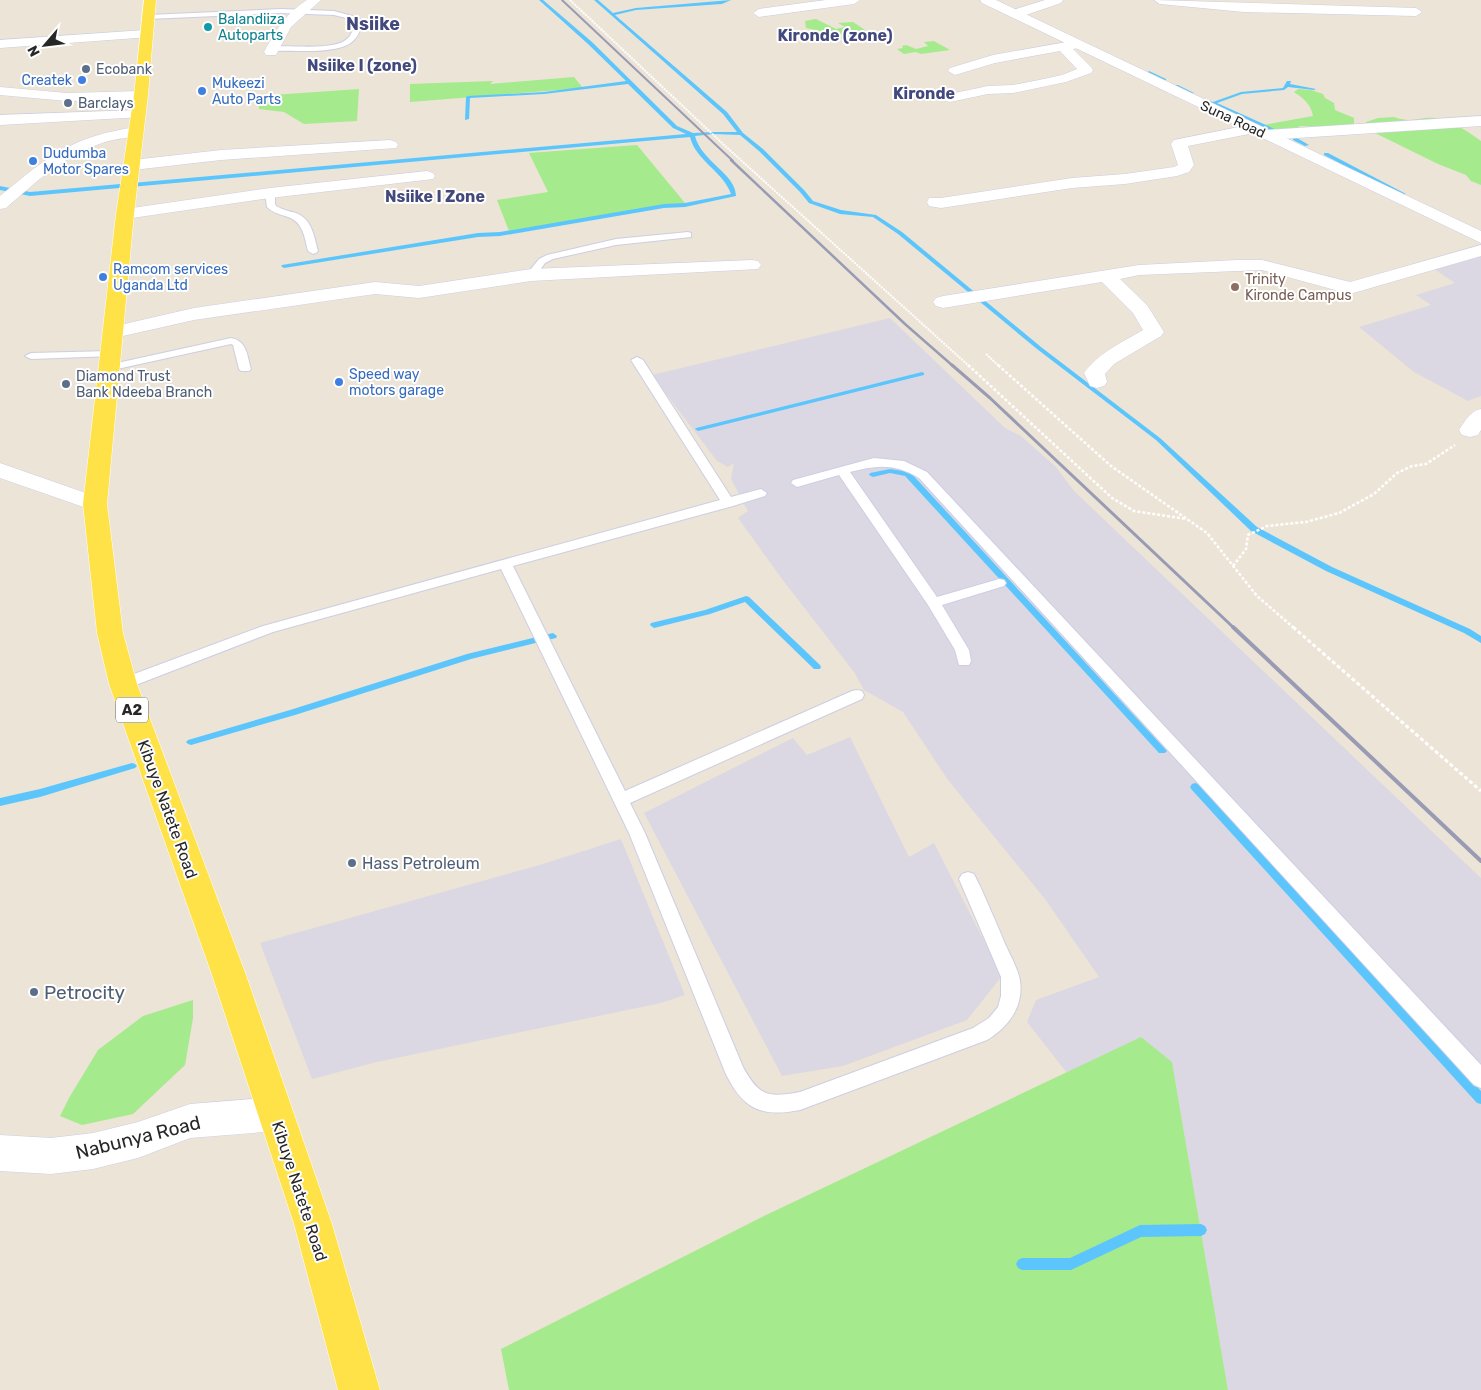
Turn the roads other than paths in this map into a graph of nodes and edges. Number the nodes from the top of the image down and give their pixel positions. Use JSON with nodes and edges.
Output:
{"nodes":[{"id":1,"x":315,"y":0,"type":"edge"},
{"id":2,"x":854,"y":0,"type":"edge"},
{"id":3,"x":986,"y":0,"type":"edge"},
{"id":4,"x":1057,"y":0,"type":"edge"},
{"id":5,"x":1160,"y":0,"type":"edge"},
{"id":6,"x":1349,"y":5,"type":"edge"},
{"id":7,"x":299,"y":11,"type":"junction"},
{"id":8,"x":1416,"y":12,"type":"dead end"},
{"id":9,"x":759,"y":13,"type":"dead end"},
{"id":10,"x":1015,"y":14,"type":"junction"},
{"id":11,"x":148,"y":17,"type":"edge"},
{"id":12,"x":0,"y":44,"type":"edge"},
{"id":13,"x":1070,"y":46,"type":"junction"},
{"id":14,"x":272,"y":51,"type":"joint"},
{"id":15,"x":954,"y":71,"type":"dead end"},
{"id":16,"x":0,"y":91,"type":"edge"},
{"id":17,"x":950,"y":98,"type":"dead end"},
{"id":18,"x":139,"y":114,"type":"junction"},
{"id":19,"x":0,"y":120,"type":"edge"},
{"id":20,"x":1481,"y":121,"type":"edge"},
{"id":21,"x":1261,"y":132,"type":"junction"},
{"id":22,"x":390,"y":145,"type":"dead end"},
{"id":23,"x":133,"y":166,"type":"junction"},
{"id":24,"x":427,"y":176,"type":"dead end"},
{"id":25,"x":270,"y":192,"type":"junction"},
{"id":26,"x":7,"y":193,"type":"edge"},
{"id":27,"x":934,"y":202,"type":"dead end"},
{"id":28,"x":0,"y":204,"type":"edge"},
{"id":29,"x":125,"y":214,"type":"junction"},
{"id":30,"x":688,"y":235,"type":"dead end"},
{"id":31,"x":1481,"y":238,"type":"edge"},
{"id":32,"x":1481,"y":250,"type":"edge"},
{"id":33,"x":313,"y":251,"type":"dead end"},
{"id":34,"x":752,"y":265,"type":"dead end"},
{"id":35,"x":531,"y":275,"type":"junction"},
{"id":36,"x":1105,"y":275,"type":"junction"},
{"id":37,"x":942,"y":302,"type":"dead end"},
{"id":38,"x":111,"y":352,"type":"junction"},
{"id":39,"x":32,"y":356,"type":"dead end"},
{"id":40,"x":637,"y":360,"type":"dead end"},
{"id":41,"x":245,"y":369,"type":"dead end"},
{"id":42,"x":1097,"y":382,"type":"dead end"},
{"id":43,"x":0,"y":470,"type":"edge"},
{"id":44,"x":842,"y":470,"type":"junction"},
{"id":45,"x":797,"y":483,"type":"dead end"},
{"id":46,"x":761,"y":493,"type":"dead end"},
{"id":47,"x":728,"y":503,"type":"junction"},
{"id":48,"x":95,"y":504,"type":"junction"},
{"id":49,"x":505,"y":564,"type":"junction"},
{"id":50,"x":999,"y":583,"type":"dead end"},
{"id":51,"x":934,"y":603,"type":"junction"},
{"id":52,"x":964,"y":661,"type":"dead end"},
{"id":53,"x":123,"y":684,"type":"junction"},
{"id":54,"x":857,"y":695,"type":"dead end"},
{"id":55,"x":620,"y":800,"type":"junction"},
{"id":56,"x":968,"y":879,"type":"dead end"},
{"id":57,"x":1481,"y":1079,"type":"edge"},
{"id":58,"x":276,"y":1114,"type":"junction"},
{"id":59,"x":0,"y":1153,"type":"edge"},
{"id":60,"x":359,"y":1390,"type":"edge"}],
"edges":[{"from":1,"to":7,"type":"street"},
{"from":2,"to":9,"type":"street"},
{"from":3,"to":10,"type":"street","name":"Suna Road"},
{"from":4,"to":10,"type":"street"},
{"from":5,"to":6,"type":"street"},
{"from":6,"to":8,"type":"street"},
{"from":7,"to":11,"type":"lane"},
{"from":7,"to":14,"type":"street"},
{"from":7,"to":14,"type":"lane"},
{"from":10,"to":13,"type":"street","name":"Suna Road"},
{"from":11,"to":12,"type":"street"},
{"from":11,"to":18,"type":"main road","name":"Kibuye Natete Road","number":"A2"},
{"from":13,"to":15,"type":"street"},
{"from":13,"to":17,"type":"street"},
{"from":13,"to":21,"type":"street","name":"Suna Road"},
{"from":16,"to":18,"type":"street"},
{"from":18,"to":19,"type":"street"},
{"from":18,"to":23,"type":"main road","name":"Kibuye Natete Road","number":"A2"},
{"from":18,"to":26,"type":"street"},
{"from":20,"to":21,"type":"street"},
{"from":21,"to":27,"type":"street"},
{"from":21,"to":31,"type":"street","name":"Suna Road"},
{"from":22,"to":23,"type":"street"},
{"from":23,"to":29,"type":"main road","name":"Kibuye Natete Road","number":"A2"},
{"from":24,"to":25,"type":"street"},
{"from":25,"to":29,"type":"street"},
{"from":25,"to":33,"type":"lane"},
{"from":26,"to":28,"type":"street"},
{"from":29,"to":38,"type":"main road","name":"Kibuye Natete Road","number":"A2"},
{"from":30,"to":35,"type":"lane"},
{"from":32,"to":36,"type":"street"},
{"from":34,"to":35,"type":"street"},
{"from":35,"to":38,"type":"street"},
{"from":36,"to":37,"type":"street"},
{"from":36,"to":42,"type":"street"},
{"from":38,"to":39,"type":"lane"},
{"from":38,"to":41,"type":"lane"},
{"from":38,"to":48,"type":"main road","name":"Kibuye Natete Road","number":"A2"},
{"from":40,"to":47,"type":"lane"},
{"from":43,"to":48,"type":"street"},
{"from":44,"to":45,"type":"lane"},
{"from":44,"to":51,"type":"lane"},
{"from":44,"to":57,"type":"lane"},
{"from":46,"to":47,"type":"lane"},
{"from":47,"to":49,"type":"lane"},
{"from":48,"to":53,"type":"main road","name":"Kibuye Natete Road","number":"A2"},
{"from":49,"to":53,"type":"lane"},
{"from":49,"to":55,"type":"lane"},
{"from":50,"to":51,"type":"lane"},
{"from":51,"to":52,"type":"lane"},
{"from":53,"to":58,"type":"main road","name":"Kibuye Natete Road","number":"A2"},
{"from":54,"to":55,"type":"lane"},
{"from":55,"to":56,"type":"lane"},
{"from":58,"to":59,"type":"street","name":"Nabunya Road"},
{"from":58,"to":60,"type":"main road","name":"Kibuye Natete Road","number":"A2"}]}
